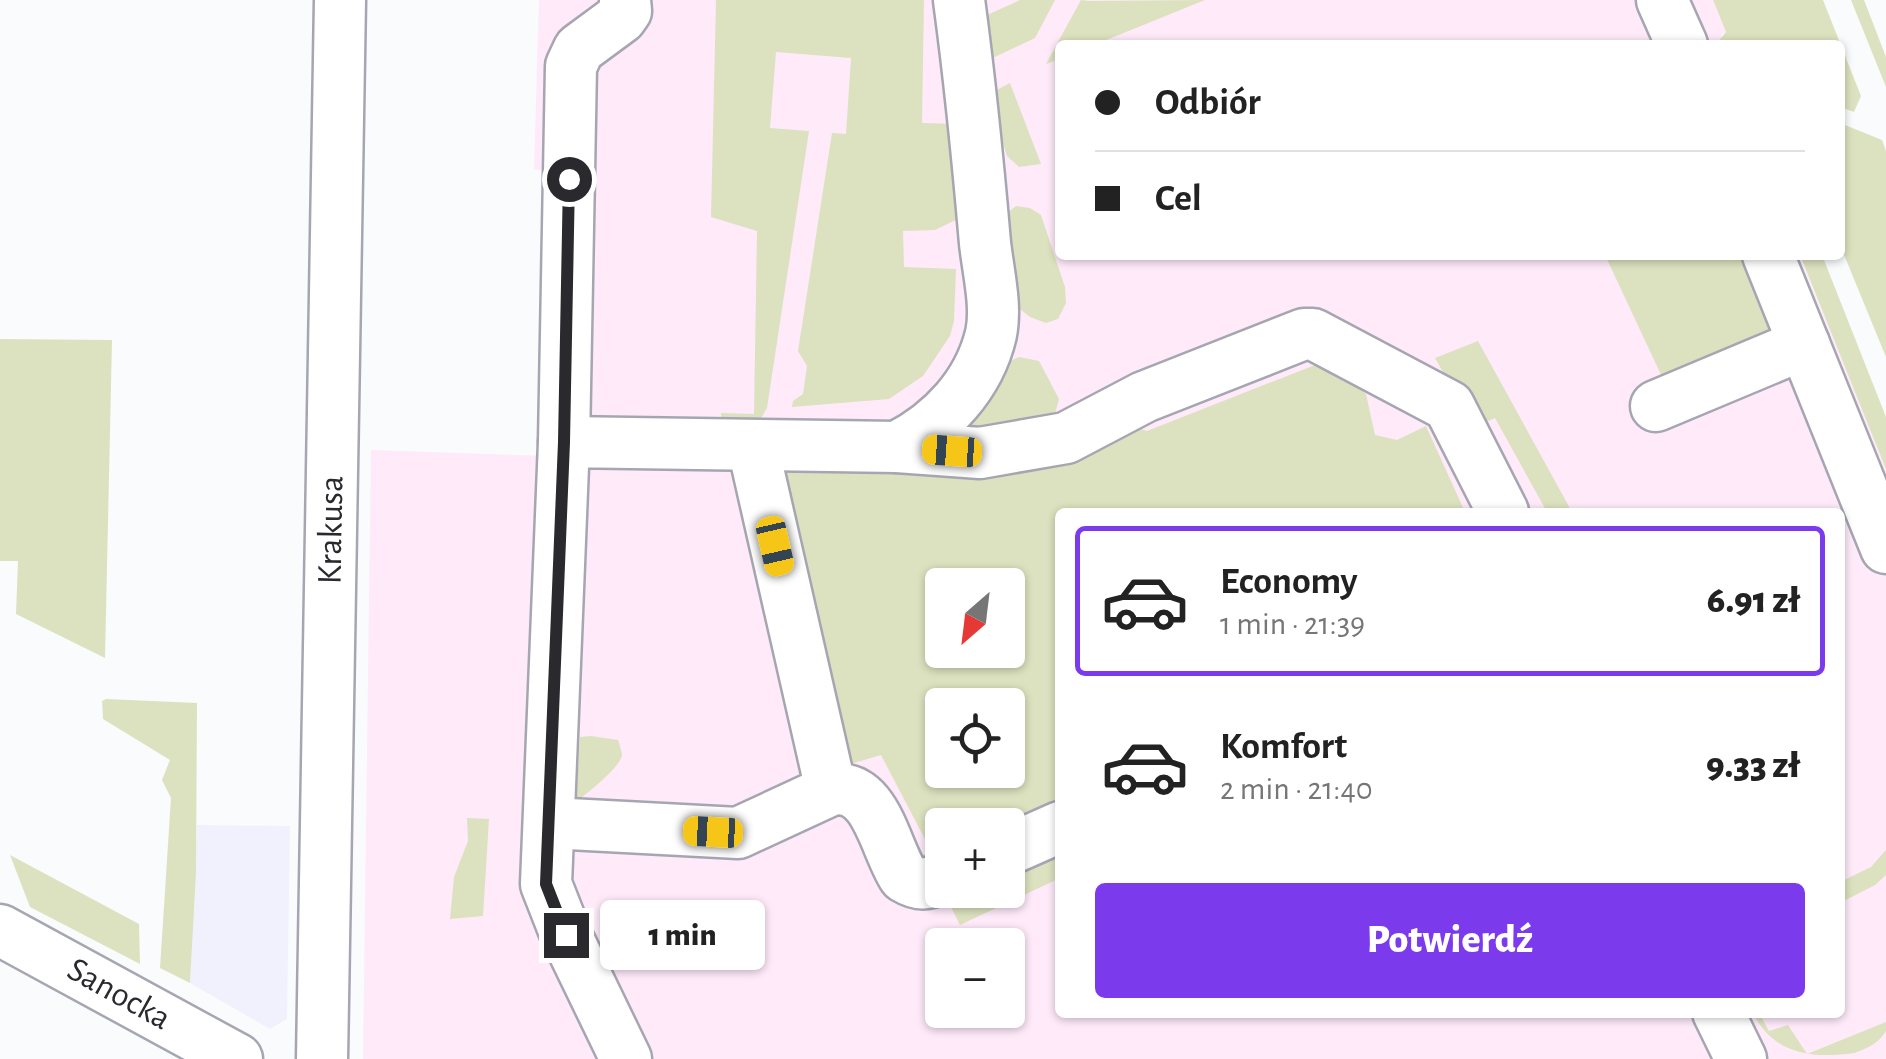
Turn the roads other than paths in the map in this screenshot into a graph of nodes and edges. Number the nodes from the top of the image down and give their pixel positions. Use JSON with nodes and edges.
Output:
{"nodes":[{"id":1,"x":340,"y":0,"type":"edge"},
{"id":2,"x":625,"y":0,"type":"edge"},
{"id":3,"x":958,"y":0,"type":"edge"},
{"id":4,"x":1662,"y":0,"type":"edge"},
{"id":5,"x":1680,"y":40,"type":"edge"},
{"id":6,"x":1770,"y":260,"type":"edge"},
{"id":7,"x":1804,"y":344,"type":"junction"},
{"id":8,"x":1656,"y":406,"type":"dead end"},
{"id":9,"x":564,"y":442,"type":"junction"},
{"id":10,"x":753,"y":447,"type":"junction"},
{"id":11,"x":897,"y":447,"type":"junction"},
{"id":12,"x":1501,"y":508,"type":"edge"},
{"id":13,"x":1886,"y":548,"type":"edge"},
{"id":14,"x":831,"y":790,"type":"junction"},
{"id":15,"x":550,"y":823,"type":"junction"},
{"id":16,"x":1055,"y":829,"type":"edge"},
{"id":17,"x":1025,"y":842,"type":"edge"},
{"id":18,"x":925,"y":885,"type":"edge"},
{"id":19,"x":0,"y":930,"type":"edge"},
{"id":20,"x":1721,"y":1018,"type":"edge"},
{"id":21,"x":237,"y":1059,"type":"edge"},
{"id":22,"x":322,"y":1059,"type":"edge"},
{"id":23,"x":626,"y":1059,"type":"edge"},
{"id":24,"x":1741,"y":1059,"type":"edge"}],
"edges":[{"from":1,"to":22,"type":"street","name":"Krakusa"},
{"from":2,"to":9,"type":"street"},
{"from":3,"to":11,"type":"street"},
{"from":4,"to":5,"type":"street"},
{"from":6,"to":7,"type":"street"},
{"from":7,"to":8,"type":"street"},
{"from":7,"to":13,"type":"street"},
{"from":9,"to":10,"type":"street"},
{"from":9,"to":15,"type":"street"},
{"from":10,"to":11,"type":"street"},
{"from":10,"to":14,"type":"street"},
{"from":11,"to":12,"type":"street"},
{"from":14,"to":15,"type":"street"},
{"from":14,"to":18,"type":"street"},
{"from":15,"to":23,"type":"street"},
{"from":16,"to":17,"type":"street"},
{"from":19,"to":21,"type":"street","name":"Sanocka"},
{"from":20,"to":24,"type":"street"}]}
